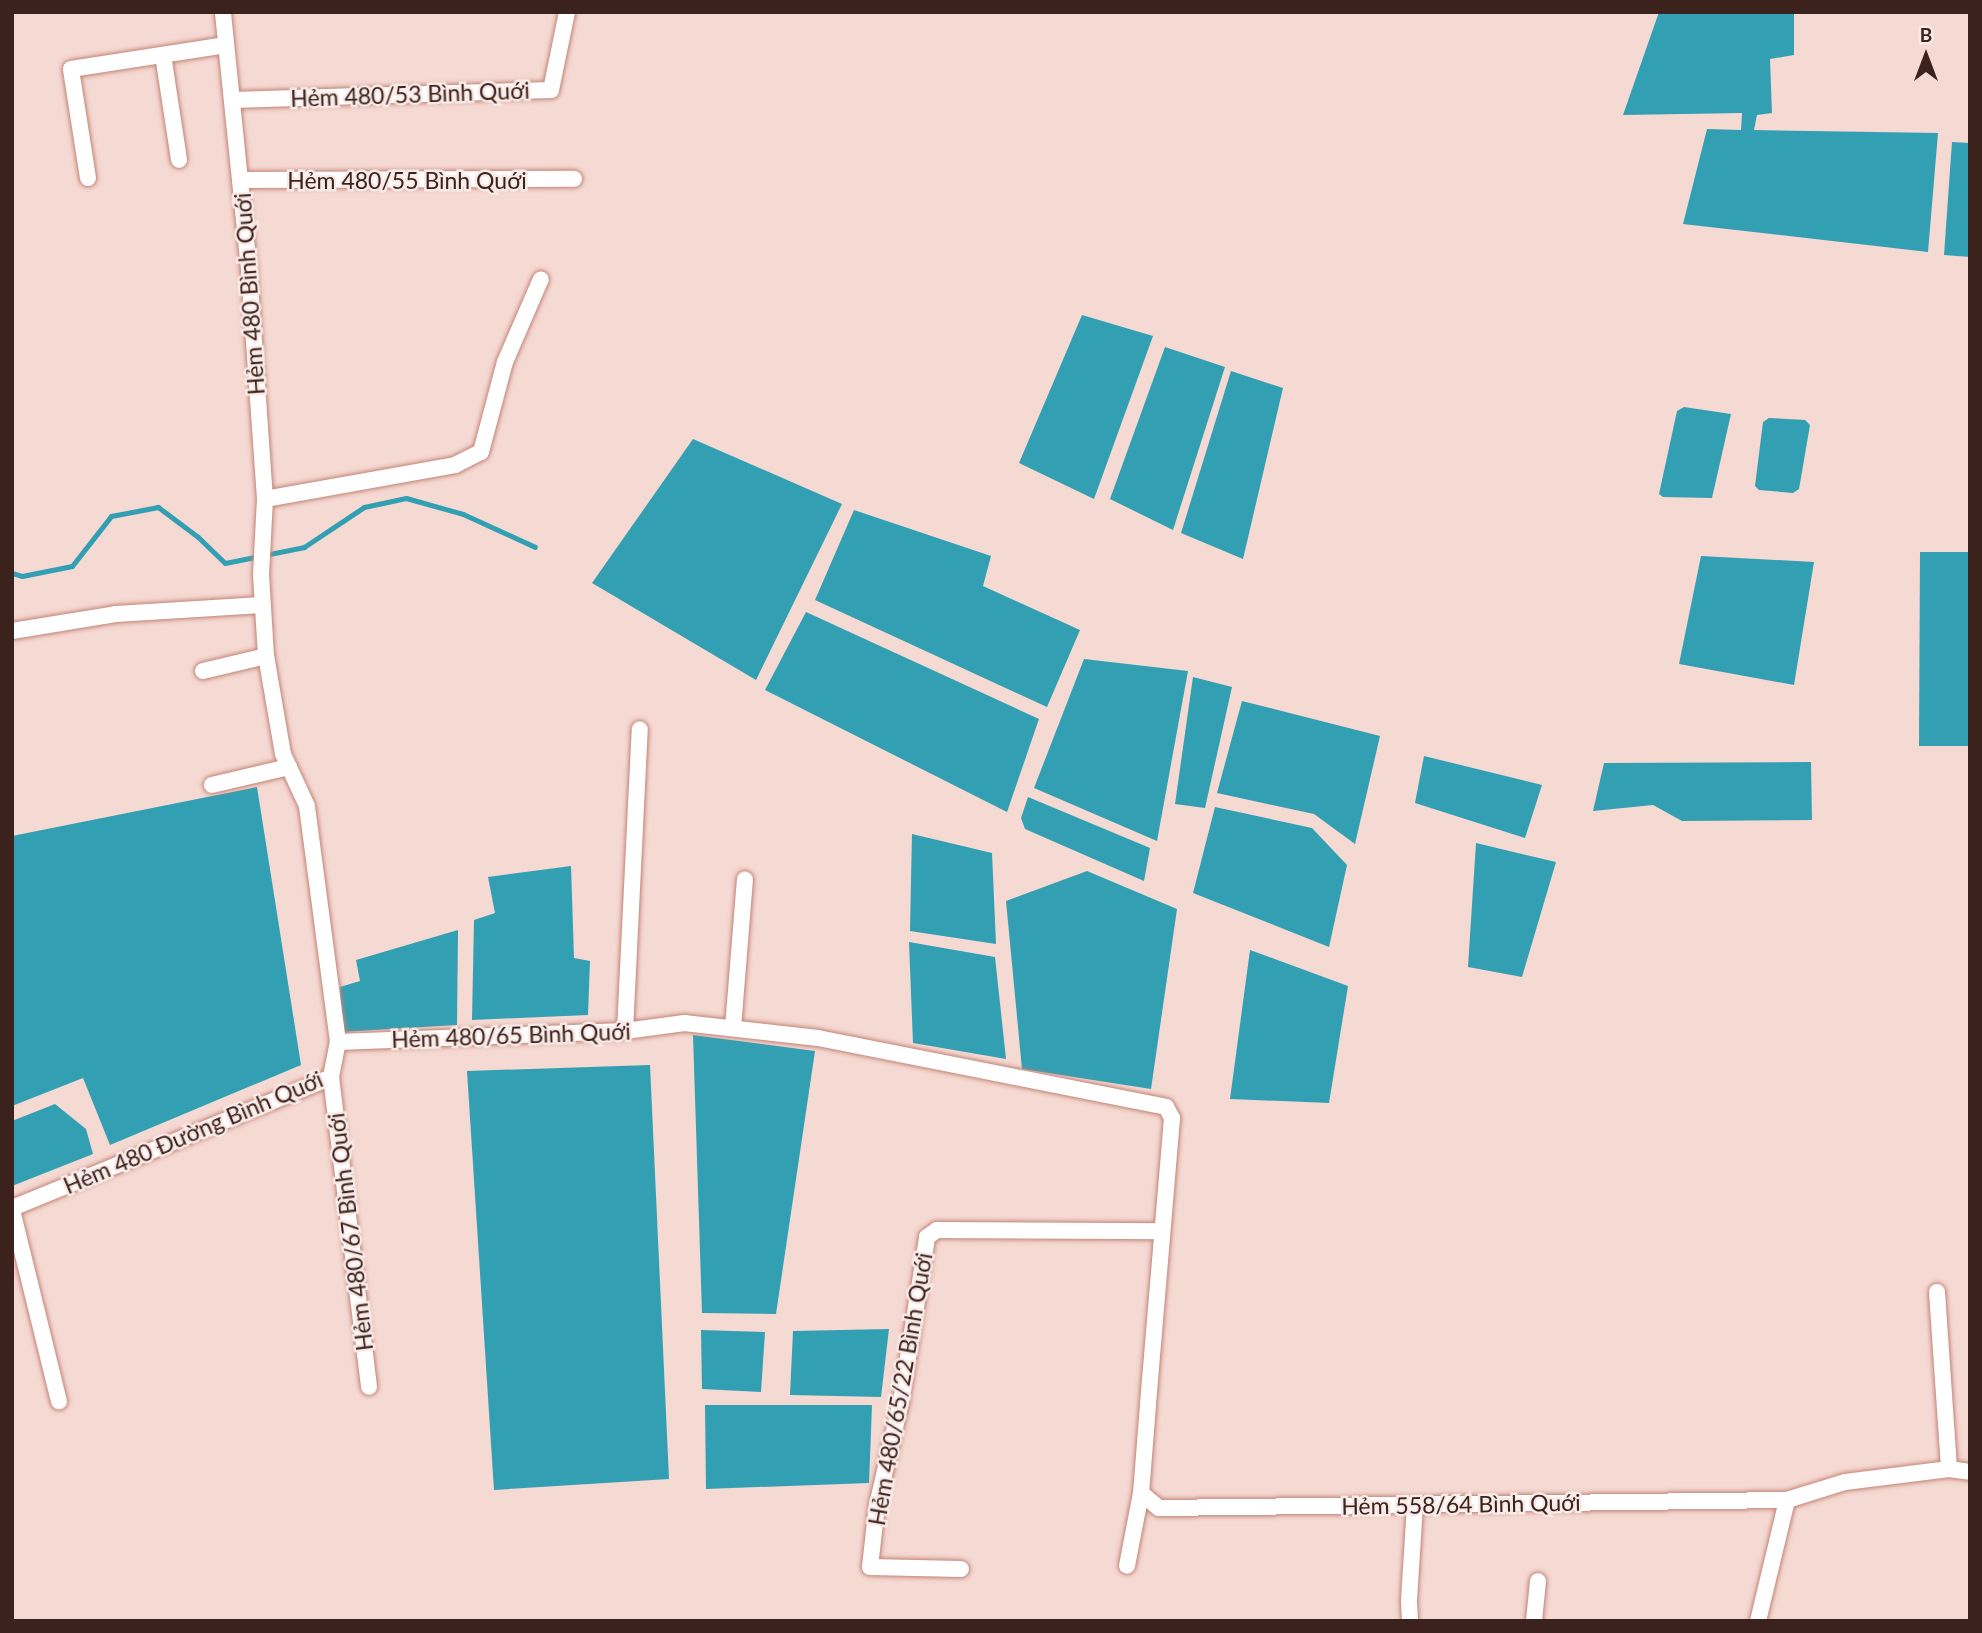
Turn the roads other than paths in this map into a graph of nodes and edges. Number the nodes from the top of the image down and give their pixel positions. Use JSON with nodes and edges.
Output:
{"nodes":[{"id":1,"x":223,"y":12,"type":"edge"},
{"id":2,"x":567,"y":12,"type":"edge"},
{"id":3,"x":226,"y":45,"type":"junction"},
{"id":4,"x":163,"y":55,"type":"junction"},
{"id":5,"x":232,"y":100,"type":"junction"},
{"id":6,"x":179,"y":160,"type":"dead end"},
{"id":7,"x":88,"y":178,"type":"dead end"},
{"id":8,"x":574,"y":179,"type":"dead end"},
{"id":9,"x":240,"y":180,"type":"junction"},
{"id":10,"x":541,"y":279,"type":"dead end"},
{"id":11,"x":265,"y":499,"type":"junction"},
{"id":12,"x":261,"y":575,"type":"joint"},
{"id":13,"x":262,"y":606,"type":"junction"},
{"id":14,"x":12,"y":631,"type":"edge"},
{"id":15,"x":266,"y":656,"type":"junction"},
{"id":16,"x":203,"y":671,"type":"dead end"},
{"id":17,"x":640,"y":729,"type":"dead end"},
{"id":18,"x":289,"y":766,"type":"junction"},
{"id":19,"x":212,"y":785,"type":"dead end"},
{"id":20,"x":745,"y":879,"type":"dead end"},
{"id":21,"x":733,"y":1028,"type":"junction"},
{"id":22,"x":625,"y":1031,"type":"junction"},
{"id":23,"x":338,"y":1042,"type":"junction"},
{"id":24,"x":331,"y":1077,"type":"junction"},
{"id":25,"x":12,"y":1209,"type":"edge"},
{"id":26,"x":1162,"y":1231,"type":"junction"},
{"id":27,"x":1937,"y":1292,"type":"dead end"},
{"id":28,"x":369,"y":1387,"type":"dead end"},
{"id":29,"x":60,"y":1401,"type":"dead end"},
{"id":30,"x":1949,"y":1469,"type":"junction"},
{"id":31,"x":1970,"y":1472,"type":"edge"},
{"id":32,"x":1141,"y":1493,"type":"junction"},
{"id":33,"x":1787,"y":1500,"type":"junction"},
{"id":34,"x":1415,"y":1505,"type":"junction"},
{"id":35,"x":1127,"y":1566,"type":"dead end"},
{"id":36,"x":961,"y":1569,"type":"dead end"},
{"id":37,"x":1538,"y":1581,"type":"dead end"},
{"id":38,"x":1410,"y":1621,"type":"edge"},
{"id":39,"x":1534,"y":1621,"type":"edge"},
{"id":40,"x":1758,"y":1621,"type":"edge"}],
"edges":[{"from":1,"to":3,"type":"street","name":"Hẻm 480 Bình Quới"},
{"from":2,"to":5,"type":"street","name":"Hẻm 480/53 Bình Quới"},
{"from":3,"to":4,"type":"street"},
{"from":3,"to":5,"type":"street","name":"Hẻm 480 Bình Quới"},
{"from":4,"to":6,"type":"street"},
{"from":4,"to":7,"type":"street"},
{"from":5,"to":9,"type":"street","name":"Hẻm 480 Bình Quới"},
{"from":8,"to":9,"type":"street","name":"Hẻm 480/55 Bình Quới"},
{"from":9,"to":11,"type":"street","name":"Hẻm 480 Bình Quới"},
{"from":10,"to":11,"type":"street"},
{"from":11,"to":12,"type":"street","name":"Hẻm 480 Bình Quới"},
{"from":12,"to":13,"type":"street","name":"Hẻm 480 Đường Bình Quới"},
{"from":13,"to":14,"type":"street"},
{"from":13,"to":15,"type":"street","name":"Hẻm 480 Đường Bình Quới"},
{"from":15,"to":16,"type":"street"},
{"from":15,"to":18,"type":"street","name":"Hẻm 480 Đường Bình Quới"},
{"from":17,"to":22,"type":"street"},
{"from":18,"to":19,"type":"street"},
{"from":18,"to":23,"type":"street","name":"Hẻm 480 Đường Bình Quới"},
{"from":20,"to":21,"type":"street"},
{"from":21,"to":22,"type":"street","name":"Hẻm 480/65 Bình Quới"},
{"from":21,"to":26,"type":"street","name":"Hẻm 480/65 Bình Quới"},
{"from":22,"to":23,"type":"street","name":"Hẻm 480/65 Bình Quới"},
{"from":23,"to":24,"type":"street","name":"Hẻm 480 Đường Bình Quới"},
{"from":24,"to":25,"type":"street","name":"Hẻm 480 Đường Bình Quới"},
{"from":24,"to":28,"type":"street","name":"Hẻm 480/67 Bình Quới"},
{"from":25,"to":29,"type":"street"},
{"from":26,"to":32,"type":"street"},
{"from":26,"to":36,"type":"street","name":"Hẻm 480/65/22 Bình Quới"},
{"from":27,"to":30,"type":"street"},
{"from":30,"to":31,"type":"street","name":"Hẻm 558/64 Bình Quới"},
{"from":30,"to":33,"type":"street","name":"Hẻm 558/64 Bình Quới"},
{"from":32,"to":34,"type":"street","name":"Hẻm 558/64 Bình Quới"},
{"from":32,"to":35,"type":"street"},
{"from":33,"to":34,"type":"street","name":"Hẻm 558/64 Bình Quới"},
{"from":33,"to":40,"type":"street"},
{"from":34,"to":38,"type":"street"},
{"from":37,"to":39,"type":"street"}]}
